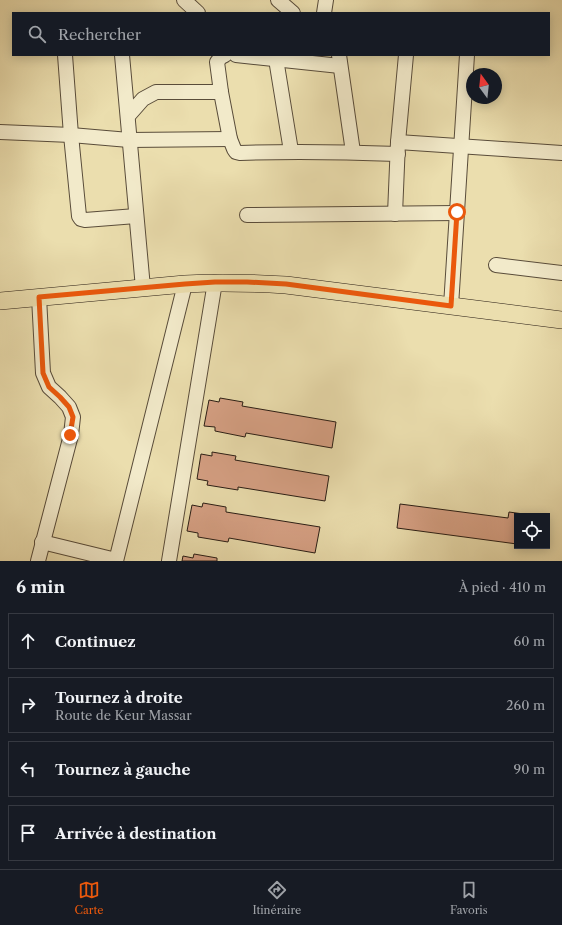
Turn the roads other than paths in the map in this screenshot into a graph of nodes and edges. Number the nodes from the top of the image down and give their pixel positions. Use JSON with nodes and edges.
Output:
{"nodes":[{"id":1,"x":184,"y":0,"type":"edge"},
{"id":2,"x":278,"y":0,"type":"edge"},
{"id":3,"x":326,"y":0,"type":"edge"},
{"id":4,"x":197,"y":12,"type":"edge"},
{"id":5,"x":292,"y":12,"type":"edge"},
{"id":6,"x":324,"y":12,"type":"edge"},
{"id":7,"x":65,"y":56,"type":"edge"},
{"id":8,"x":122,"y":56,"type":"edge"},
{"id":9,"x":223,"y":56,"type":"edge"},
{"id":10,"x":246,"y":56,"type":"edge"},
{"id":11,"x":406,"y":56,"type":"edge"},
{"id":12,"x":467,"y":56,"type":"edge"},
{"id":13,"x":276,"y":59,"type":"junction"},
{"id":14,"x":339,"y":60,"type":"edge"},
{"id":15,"x":221,"y":92,"type":"junction"},
{"id":16,"x":128,"y":116,"type":"junction"},
{"id":17,"x":0,"y":132,"type":"edge"},
{"id":18,"x":71,"y":135,"type":"junction"},
{"id":19,"x":230,"y":138,"type":"junction"},
{"id":20,"x":129,"y":140,"type":"junction"},
{"id":21,"x":461,"y":146,"type":"junction"},
{"id":22,"x":398,"y":148,"type":"junction"},
{"id":23,"x":291,"y":152,"type":"junction"},
{"id":24,"x":353,"y":152,"type":"junction"},
{"id":25,"x":562,"y":153,"type":"edge"},
{"id":26,"x":457,"y":212,"type":"junction"},
{"id":27,"x":395,"y":214,"type":"junction"},
{"id":28,"x":247,"y":215,"type":"dead end"},
{"id":29,"x":136,"y":216,"type":"junction"},
{"id":30,"x":496,"y":265,"type":"dead end"},
{"id":31,"x":562,"y":272,"type":"edge"},
{"id":32,"x":215,"y":282,"type":"junction"},
{"id":33,"x":185,"y":284,"type":"junction"},
{"id":34,"x":143,"y":288,"type":"junction"},
{"id":35,"x":39,"y":297,"type":"junction"},
{"id":36,"x":0,"y":301,"type":"edge"},
{"id":37,"x":451,"y":306,"type":"junction"},
{"id":38,"x":562,"y":320,"type":"edge"},
{"id":39,"x":42,"y":542,"type":"junction"},
{"id":40,"x":116,"y":560,"type":"edge"},
{"id":41,"x":38,"y":561,"type":"edge"},
{"id":42,"x":169,"y":561,"type":"edge"}],
"edges":[{"from":1,"to":4,"type":"street"},
{"from":2,"to":5,"type":"street"},
{"from":3,"to":6,"type":"street"},
{"from":7,"to":18,"type":"street"},
{"from":8,"to":16,"type":"street"},
{"from":9,"to":15,"type":"street"},
{"from":10,"to":13,"type":"street"},
{"from":11,"to":22,"type":"street"},
{"from":12,"to":21,"type":"street"},
{"from":13,"to":14,"type":"street"},
{"from":13,"to":23,"type":"street"},
{"from":14,"to":24,"type":"street"},
{"from":15,"to":16,"type":"street"},
{"from":15,"to":19,"type":"street"},
{"from":16,"to":20,"type":"street"},
{"from":17,"to":18,"type":"street"},
{"from":18,"to":20,"type":"street"},
{"from":18,"to":29,"type":"street"},
{"from":19,"to":20,"type":"street"},
{"from":19,"to":23,"type":"street"},
{"from":20,"to":29,"type":"street"},
{"from":21,"to":22,"type":"street"},
{"from":21,"to":25,"type":"street"},
{"from":21,"to":26,"type":"street"},
{"from":22,"to":24,"type":"street"},
{"from":22,"to":27,"type":"street"},
{"from":23,"to":24,"type":"street"},
{"from":26,"to":27,"type":"street"},
{"from":26,"to":37,"type":"street"},
{"from":27,"to":28,"type":"street"},
{"from":29,"to":34,"type":"street"},
{"from":30,"to":31,"type":"street"},
{"from":32,"to":33,"type":"main road"},
{"from":32,"to":37,"type":"main road"},
{"from":32,"to":42,"type":"street"},
{"from":33,"to":34,"type":"main road"},
{"from":33,"to":40,"type":"street"},
{"from":34,"to":35,"type":"main road"},
{"from":35,"to":36,"type":"main road"},
{"from":35,"to":39,"type":"street"},
{"from":37,"to":38,"type":"main road"},
{"from":39,"to":40,"type":"street"},
{"from":39,"to":41,"type":"street"}]}
